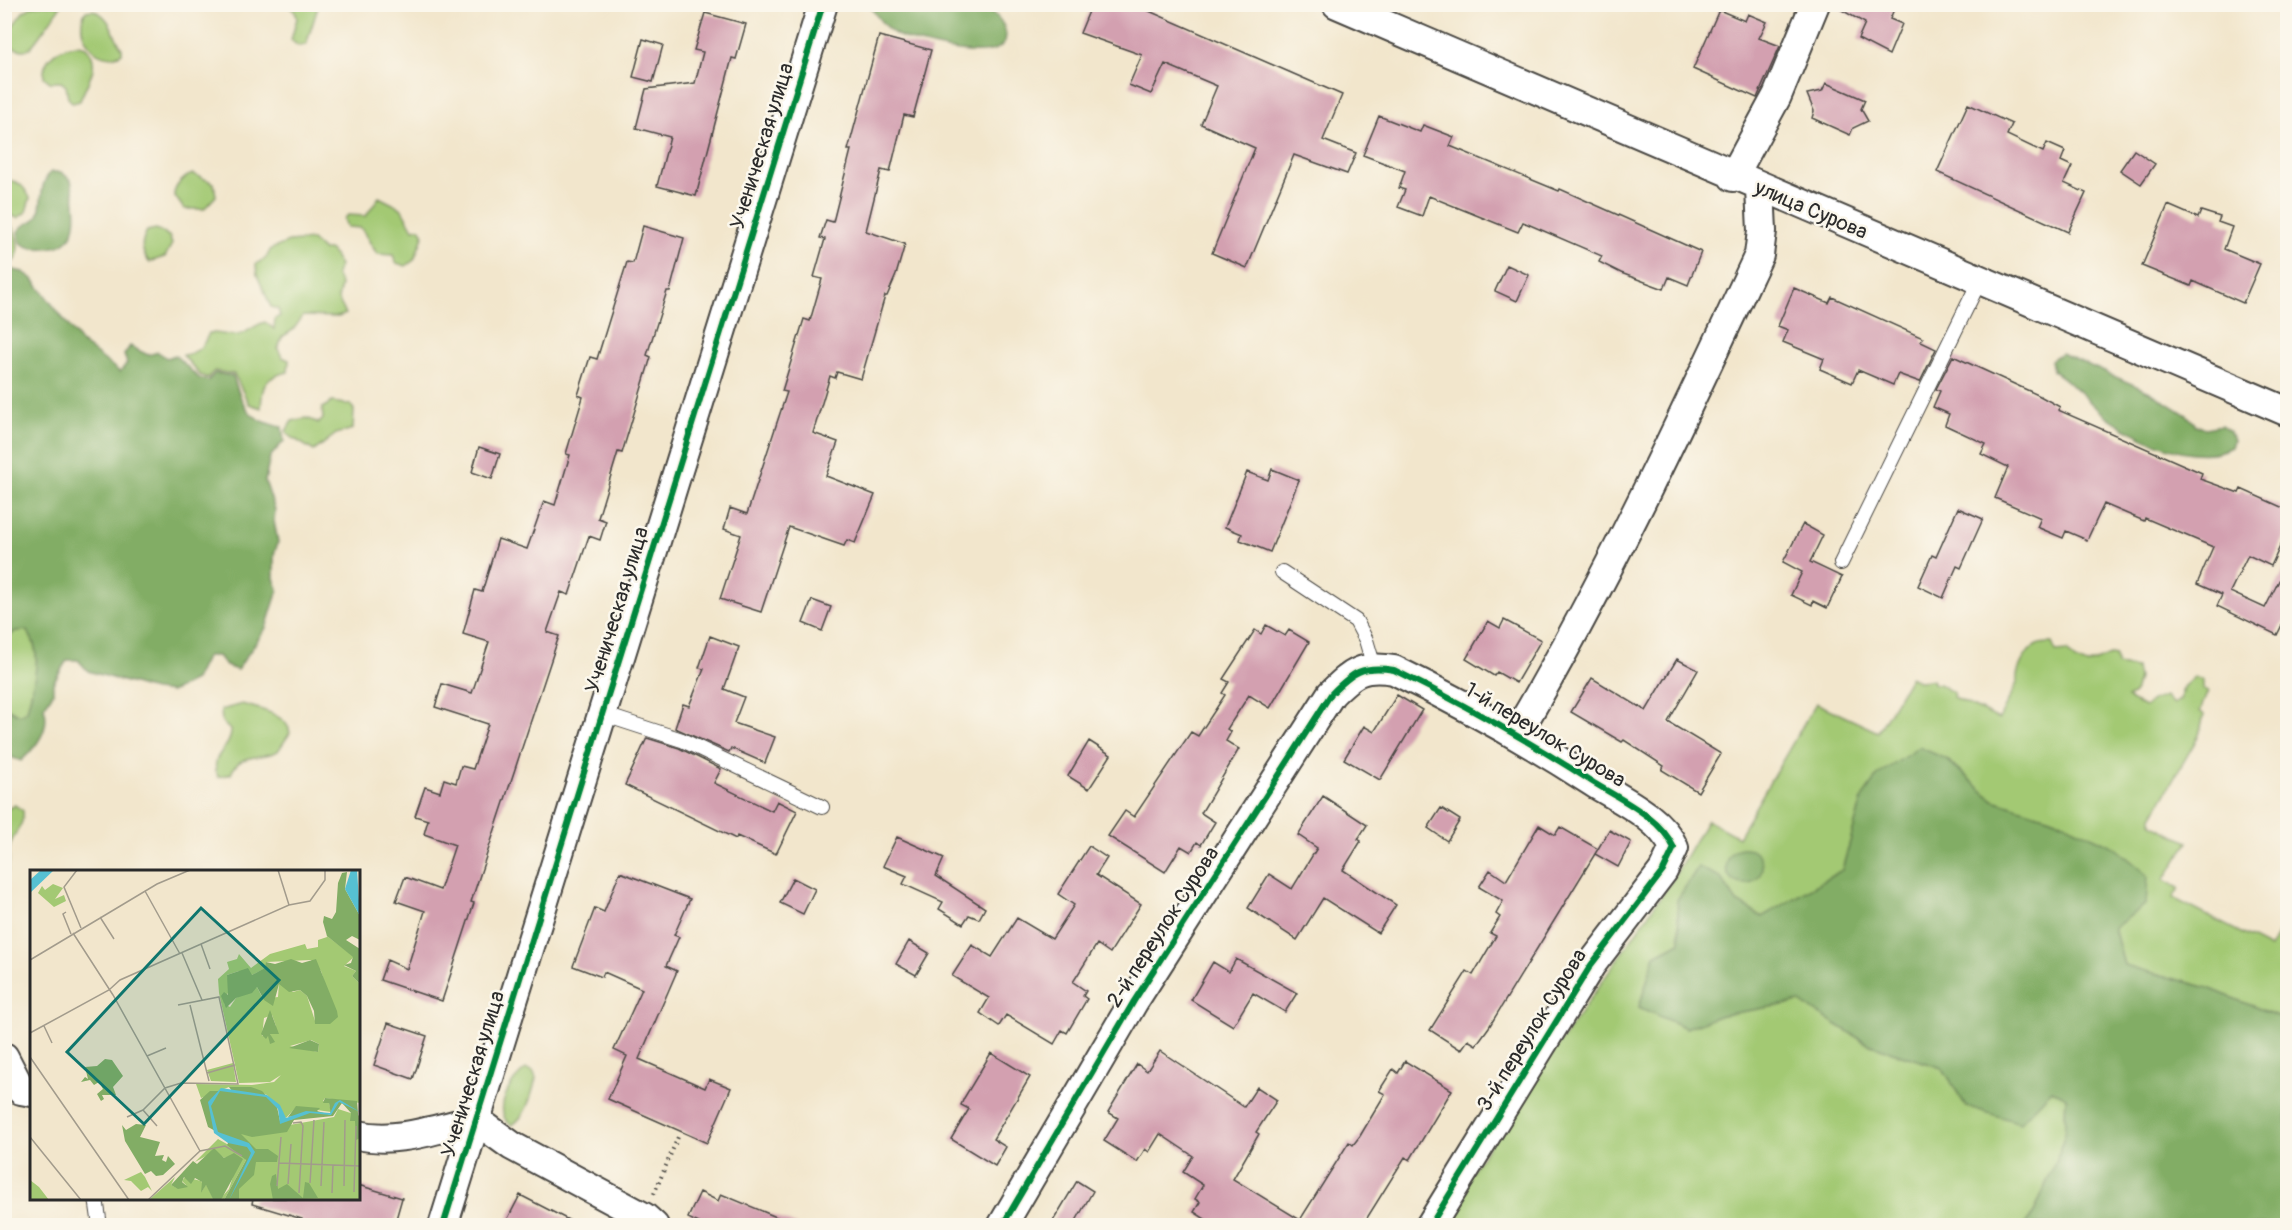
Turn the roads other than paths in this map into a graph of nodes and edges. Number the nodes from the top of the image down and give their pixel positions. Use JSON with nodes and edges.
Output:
{"nodes":[{"id":1,"x":823,"y":4,"type":"edge"},
{"id":2,"x":1337,"y":4,"type":"edge"},
{"id":3,"x":1815,"y":4,"type":"edge"},
{"id":4,"x":1733,"y":177,"type":"junction"},
{"id":5,"x":1760,"y":188,"type":"junction"},
{"id":6,"x":1979,"y":282,"type":"junction"},
{"id":7,"x":2288,"y":412,"type":"edge"},
{"id":8,"x":1841,"y":562,"type":"dead end"},
{"id":9,"x":1282,"y":572,"type":"dead end"},
{"id":10,"x":1374,"y":667,"type":"junction"},
{"id":11,"x":602,"y":714,"type":"junction"},
{"id":12,"x":1517,"y":733,"type":"junction"},
{"id":13,"x":822,"y":807,"type":"dead end"},
{"id":14,"x":1632,"y":807,"type":"joint"},
{"id":15,"x":4,"y":1057,"type":"edge"},
{"id":16,"x":30,"y":1092,"type":"edge"},
{"id":17,"x":476,"y":1120,"type":"junction"},
{"id":18,"x":360,"y":1135,"type":"edge"},
{"id":19,"x":96,"y":1200,"type":"edge"},
{"id":20,"x":649,"y":1221,"type":"edge"},
{"id":21,"x":100,"y":1226,"type":"edge"},
{"id":22,"x":443,"y":1226,"type":"edge"},
{"id":23,"x":1002,"y":1226,"type":"edge"},
{"id":24,"x":1430,"y":1226,"type":"edge"}],
"edges":[{"from":1,"to":11,"type":"street","name":"Ученическая улица"},
{"from":2,"to":4,"type":"street","name":"улица Сурова"},
{"from":3,"to":4,"type":"street"},
{"from":4,"to":5,"type":"street","name":"улица Сурова"},
{"from":5,"to":6,"type":"street","name":"улица Сурова"},
{"from":5,"to":12,"type":"street"},
{"from":6,"to":7,"type":"street","name":"улица Сурова"},
{"from":6,"to":8,"type":"lane"},
{"from":9,"to":10,"type":"lane"},
{"from":10,"to":12,"type":"street","name":"1-й переулок Сурова"},
{"from":10,"to":23,"type":"street","name":"2-й переулок Сурова"},
{"from":11,"to":13,"type":"lane"},
{"from":11,"to":17,"type":"street","name":"Ученическая улица"},
{"from":12,"to":14,"type":"street","name":"1-й переулок Сурова"},
{"from":14,"to":24,"type":"street","name":"3-й переулок Сурова"},
{"from":15,"to":16,"type":"street"},
{"from":17,"to":18,"type":"street"},
{"from":17,"to":20,"type":"street"},
{"from":17,"to":22,"type":"street","name":"Ученическая улица"},
{"from":19,"to":21,"type":"lane"}]}
